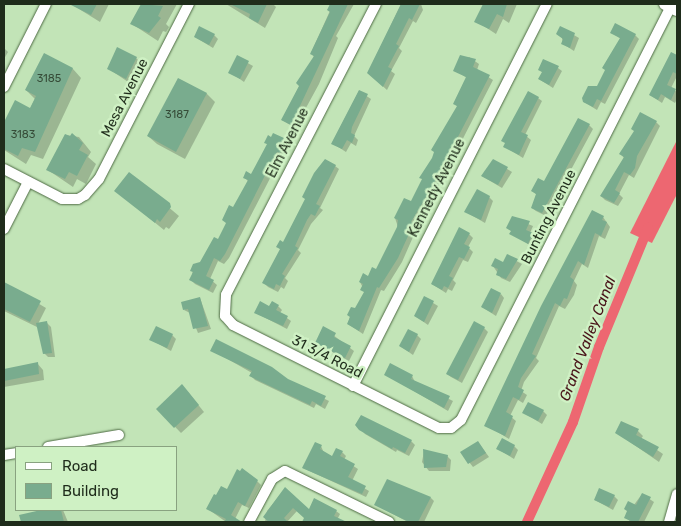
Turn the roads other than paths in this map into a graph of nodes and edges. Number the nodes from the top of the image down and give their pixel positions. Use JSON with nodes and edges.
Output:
{"nodes":[{"id":1,"x":46,"y":4,"type":"edge"},
{"id":2,"x":189,"y":4,"type":"edge"},
{"id":3,"x":376,"y":4,"type":"edge"},
{"id":4,"x":547,"y":4,"type":"edge"},
{"id":5,"x":671,"y":6,"type":"edge"},
{"id":6,"x":4,"y":87,"type":"edge"},
{"id":7,"x":4,"y":169,"type":"edge"},
{"id":8,"x":28,"y":182,"type":"junction"},
{"id":9,"x":4,"y":229,"type":"edge"},
{"id":10,"x":226,"y":294,"type":"joint"},
{"id":11,"x":353,"y":386,"type":"junction"},
{"id":12,"x":439,"y":428,"type":"joint"},
{"id":13,"x":119,"y":435,"type":"dead end"},
{"id":14,"x":54,"y":446,"type":"edge"},
{"id":15,"x":677,"y":494,"type":"edge"},
{"id":16,"x":249,"y":522,"type":"edge"},
{"id":17,"x":389,"y":522,"type":"edge"},
{"id":18,"x":669,"y":522,"type":"edge"}],
"edges":[{"from":1,"to":6,"type":"street"},
{"from":2,"to":8,"type":"street","name":"Mesa Avenue"},
{"from":3,"to":10,"type":"street","name":"Elm Avenue"},
{"from":4,"to":11,"type":"street","name":"Kennedy Avenue"},
{"from":5,"to":12,"type":"street","name":"Bunting Avenue"},
{"from":7,"to":8,"type":"street"},
{"from":8,"to":9,"type":"street"},
{"from":10,"to":11,"type":"street","name":"31 3/4 Road"},
{"from":11,"to":12,"type":"street","name":"31 3/4 Road"},
{"from":13,"to":14,"type":"street"},
{"from":15,"to":18,"type":"street"},
{"from":16,"to":17,"type":"street"}]}
